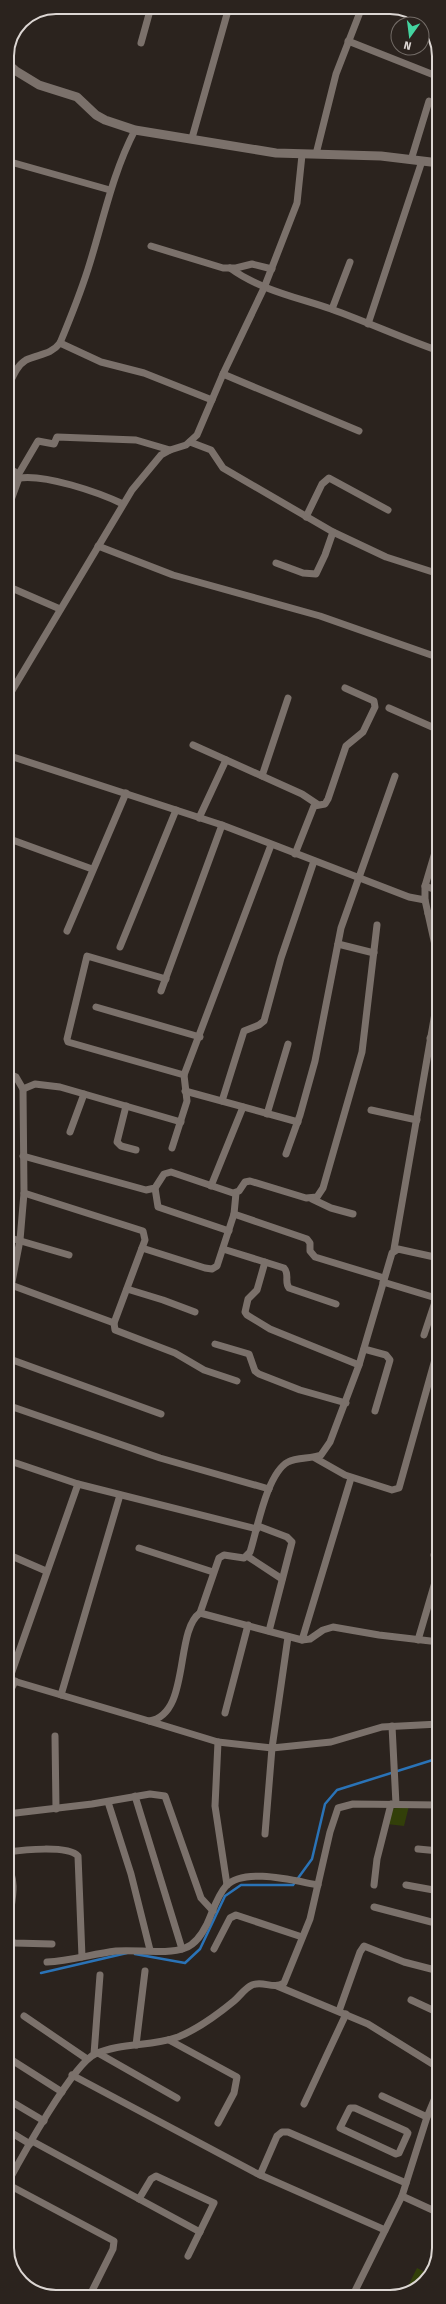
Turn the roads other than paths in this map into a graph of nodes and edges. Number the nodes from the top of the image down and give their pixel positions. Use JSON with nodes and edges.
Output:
{"nodes":[{"id":1,"x":149,"y":14,"type":"edge"},
{"id":2,"x":227,"y":14,"type":"edge"},
{"id":3,"x":359,"y":14,"type":"edge"},
{"id":4,"x":348,"y":41,"type":"junction"},
{"id":5,"x":141,"y":42,"type":"dead end"},
{"id":6,"x":14,"y":69,"type":"edge"},
{"id":7,"x":432,"y":74,"type":"edge"},
{"id":8,"x":429,"y":101,"type":"dead end"},
{"id":9,"x":135,"y":130,"type":"junction"},
{"id":10,"x":192,"y":138,"type":"junction"},
{"id":11,"x":316,"y":154,"type":"junction"},
{"id":12,"x":302,"y":155,"type":"junction"},
{"id":13,"x":411,"y":160,"type":"junction"},
{"id":14,"x":422,"y":161,"type":"junction"},
{"id":15,"x":432,"y":162,"type":"edge"},
{"id":16,"x":14,"y":163,"type":"edge"},
{"id":17,"x":110,"y":190,"type":"junction"},
{"id":18,"x":151,"y":246,"type":"dead end"},
{"id":19,"x":350,"y":262,"type":"dead end"},
{"id":20,"x":230,"y":268,"type":"junction"},
{"id":21,"x":272,"y":269,"type":"junction"},
{"id":22,"x":264,"y":288,"type":"junction"},
{"id":23,"x":332,"y":309,"type":"junction"},
{"id":24,"x":368,"y":324,"type":"junction"},
{"id":25,"x":60,"y":343,"type":"junction"},
{"id":26,"x":432,"y":348,"type":"edge"},
{"id":27,"x":14,"y":371,"type":"edge"},
{"id":28,"x":223,"y":374,"type":"junction"},
{"id":29,"x":212,"y":400,"type":"junction"},
{"id":30,"x":359,"y":431,"type":"dead end"},
{"id":31,"x":190,"y":442,"type":"junction"},
{"id":32,"x":170,"y":450,"type":"junction"},
{"id":33,"x":14,"y":474,"type":"edge"},
{"id":34,"x":18,"y":477,"type":"junction"},
{"id":35,"x":14,"y":490,"type":"edge"},
{"id":36,"x":123,"y":504,"type":"junction"},
{"id":37,"x":388,"y":510,"type":"dead end"},
{"id":38,"x":306,"y":517,"type":"junction"},
{"id":39,"x":333,"y":532,"type":"junction"},
{"id":40,"x":98,"y":546,"type":"junction"},
{"id":41,"x":276,"y":563,"type":"dead end"},
{"id":42,"x":432,"y":572,"type":"edge"},
{"id":43,"x":14,"y":589,"type":"edge"},
{"id":44,"x":60,"y":609,"type":"junction"},
{"id":45,"x":432,"y":655,"type":"edge"},
{"id":46,"x":14,"y":687,"type":"edge"},
{"id":47,"x":345,"y":688,"type":"dead end"},
{"id":48,"x":288,"y":698,"type":"dead end"},
{"id":49,"x":389,"y":708,"type":"dead end"},
{"id":50,"x":432,"y":727,"type":"edge"},
{"id":51,"x":193,"y":745,"type":"dead end"},
{"id":52,"x":14,"y":757,"type":"edge"},
{"id":53,"x":226,"y":760,"type":"junction"},
{"id":54,"x":262,"y":776,"type":"junction"},
{"id":55,"x":395,"y":776,"type":"dead end"},
{"id":56,"x":126,"y":793,"type":"junction"},
{"id":57,"x":317,"y":804,"type":"junction"},
{"id":58,"x":176,"y":810,"type":"junction"},
{"id":59,"x":199,"y":818,"type":"junction"},
{"id":60,"x":222,"y":825,"type":"junction"},
{"id":61,"x":14,"y":841,"type":"edge"},
{"id":62,"x":271,"y":845,"type":"junction"},
{"id":63,"x":295,"y":854,"type":"junction"},
{"id":64,"x":314,"y":861,"type":"junction"},
{"id":65,"x":432,"y":866,"type":"edge"},
{"id":66,"x":92,"y":869,"type":"junction"},
{"id":67,"x":360,"y":878,"type":"junction"},
{"id":68,"x":425,"y":886,"type":"junction"},
{"id":69,"x":432,"y":888,"type":"edge"},
{"id":70,"x":425,"y":900,"type":"junction"},
{"id":71,"x":428,"y":913,"type":"junction"},
{"id":72,"x":432,"y":914,"type":"edge"},
{"id":73,"x":378,"y":925,"type":"dead end"},
{"id":74,"x":67,"y":931,"type":"dead end"},
{"id":75,"x":432,"y":931,"type":"edge"},
{"id":76,"x":338,"y":944,"type":"junction"},
{"id":77,"x":120,"y":947,"type":"dead end"},
{"id":78,"x":374,"y":953,"type":"junction"},
{"id":79,"x":166,"y":979,"type":"junction"},
{"id":80,"x":161,"y":991,"type":"dead end"},
{"id":81,"x":96,"y":1007,"type":"dead end"},
{"id":82,"x":432,"y":1027,"type":"edge"},
{"id":83,"x":200,"y":1037,"type":"junction"},
{"id":84,"x":430,"y":1038,"type":"joint"},
{"id":85,"x":288,"y":1044,"type":"dead end"},
{"id":86,"x":184,"y":1075,"type":"junction"},
{"id":87,"x":14,"y":1077,"type":"edge"},
{"id":88,"x":24,"y":1089,"type":"junction"},
{"id":89,"x":185,"y":1091,"type":"junction"},
{"id":90,"x":84,"y":1094,"type":"junction"},
{"id":91,"x":222,"y":1101,"type":"junction"},
{"id":92,"x":126,"y":1106,"type":"junction"},
{"id":93,"x":243,"y":1107,"type":"junction"},
{"id":94,"x":371,"y":1110,"type":"dead end"},
{"id":95,"x":267,"y":1114,"type":"junction"},
{"id":96,"x":417,"y":1120,"type":"junction"},
{"id":97,"x":181,"y":1122,"type":"junction"},
{"id":98,"x":298,"y":1122,"type":"junction"},
{"id":99,"x":70,"y":1132,"type":"dead end"},
{"id":100,"x":172,"y":1148,"type":"dead end"},
{"id":101,"x":136,"y":1150,"type":"dead end"},
{"id":102,"x":286,"y":1154,"type":"dead end"},
{"id":103,"x":23,"y":1156,"type":"junction"},
{"id":104,"x":211,"y":1186,"type":"junction"},
{"id":105,"x":155,"y":1188,"type":"junction"},
{"id":106,"x":236,"y":1193,"type":"junction"},
{"id":107,"x":24,"y":1194,"type":"junction"},
{"id":108,"x":312,"y":1199,"type":"junction"},
{"id":109,"x":234,"y":1214,"type":"junction"},
{"id":110,"x":353,"y":1214,"type":"dead end"},
{"id":111,"x":229,"y":1231,"type":"junction"},
{"id":112,"x":14,"y":1239,"type":"edge"},
{"id":113,"x":20,"y":1240,"type":"junction"},
{"id":114,"x":142,"y":1248,"type":"junction"},
{"id":115,"x":223,"y":1249,"type":"junction"},
{"id":116,"x":394,"y":1249,"type":"junction"},
{"id":117,"x":69,"y":1255,"type":"dead end"},
{"id":118,"x":432,"y":1256,"type":"edge"},
{"id":119,"x":265,"y":1262,"type":"junction"},
{"id":120,"x":14,"y":1265,"type":"edge"},
{"id":121,"x":383,"y":1280,"type":"junction"},
{"id":122,"x":14,"y":1283,"type":"edge"},
{"id":123,"x":127,"y":1290,"type":"junction"},
{"id":124,"x":432,"y":1297,"type":"edge"},
{"id":125,"x":336,"y":1304,"type":"dead end"},
{"id":126,"x":432,"y":1310,"type":"edge"},
{"id":127,"x":195,"y":1312,"type":"dead end"},
{"id":128,"x":114,"y":1323,"type":"junction"},
{"id":129,"x":424,"y":1335,"type":"dead end"},
{"id":130,"x":215,"y":1344,"type":"dead end"},
{"id":131,"x":364,"y":1349,"type":"junction"},
{"id":132,"x":14,"y":1361,"type":"edge"},
{"id":133,"x":359,"y":1365,"type":"junction"},
{"id":134,"x":432,"y":1370,"type":"edge"},
{"id":135,"x":237,"y":1381,"type":"dead end"},
{"id":136,"x":346,"y":1403,"type":"junction"},
{"id":137,"x":14,"y":1407,"type":"edge"},
{"id":138,"x":374,"y":1412,"type":"dead end"},
{"id":139,"x":162,"y":1414,"type":"dead end"},
{"id":140,"x":315,"y":1458,"type":"junction"},
{"id":141,"x":14,"y":1462,"type":"edge"},
{"id":142,"x":351,"y":1478,"type":"junction"},
{"id":143,"x":78,"y":1484,"type":"junction"},
{"id":144,"x":269,"y":1489,"type":"junction"},
{"id":145,"x":120,"y":1495,"type":"junction"},
{"id":146,"x":258,"y":1528,"type":"junction"},
{"id":147,"x":139,"y":1548,"type":"dead end"},
{"id":148,"x":247,"y":1556,"type":"junction"},
{"id":149,"x":14,"y":1557,"type":"edge"},
{"id":150,"x":46,"y":1570,"type":"junction"},
{"id":151,"x":213,"y":1572,"type":"junction"},
{"id":152,"x":282,"y":1579,"type":"junction"},
{"id":153,"x":432,"y":1592,"type":"edge"},
{"id":154,"x":200,"y":1613,"type":"junction"},
{"id":155,"x":248,"y":1625,"type":"junction"},
{"id":156,"x":269,"y":1631,"type":"junction"},
{"id":157,"x":288,"y":1637,"type":"junction"},
{"id":158,"x":302,"y":1640,"type":"junction"},
{"id":159,"x":418,"y":1640,"type":"junction"},
{"id":160,"x":432,"y":1641,"type":"edge"},
{"id":161,"x":14,"y":1668,"type":"edge"},
{"id":162,"x":14,"y":1681,"type":"edge"},
{"id":163,"x":61,"y":1695,"type":"junction"},
{"id":164,"x":225,"y":1713,"type":"dead end"},
{"id":165,"x":149,"y":1721,"type":"junction"},
{"id":166,"x":432,"y":1724,"type":"edge"},
{"id":167,"x":392,"y":1726,"type":"junction"},
{"id":168,"x":55,"y":1736,"type":"dead end"},
{"id":169,"x":218,"y":1742,"type":"junction"},
{"id":170,"x":272,"y":1748,"type":"junction"},
{"id":171,"x":135,"y":1796,"type":"junction"},
{"id":172,"x":108,"y":1802,"type":"junction"},
{"id":173,"x":393,"y":1804,"type":"junction"},
{"id":174,"x":432,"y":1805,"type":"edge"},
{"id":175,"x":56,"y":1809,"type":"junction"},
{"id":176,"x":14,"y":1813,"type":"edge"},
{"id":177,"x":264,"y":1834,"type":"dead end"},
{"id":178,"x":418,"y":1849,"type":"dead end"},
{"id":179,"x":432,"y":1850,"type":"edge"},
{"id":180,"x":14,"y":1852,"type":"edge"},
{"id":181,"x":374,"y":1884,"type":"dead end"},
{"id":182,"x":227,"y":1885,"type":"junction"},
{"id":183,"x":318,"y":1885,"type":"junction"},
{"id":184,"x":406,"y":1885,"type":"dead end"},
{"id":185,"x":432,"y":1891,"type":"edge"},
{"id":186,"x":374,"y":1907,"type":"dead end"},
{"id":187,"x":213,"y":1911,"type":"junction"},
{"id":188,"x":432,"y":1922,"type":"edge"},
{"id":189,"x":302,"y":1937,"type":"junction"},
{"id":190,"x":14,"y":1942,"type":"edge"},
{"id":191,"x":52,"y":1944,"type":"dead end"},
{"id":192,"x":182,"y":1949,"type":"junction"},
{"id":193,"x":214,"y":1949,"type":"dead end"},
{"id":194,"x":150,"y":1950,"type":"junction"},
{"id":195,"x":82,"y":1957,"type":"junction"},
{"id":196,"x":46,"y":1962,"type":"dead end"},
{"id":197,"x":432,"y":1969,"type":"edge"},
{"id":198,"x":145,"y":1970,"type":"dead end"},
{"id":199,"x":100,"y":1975,"type":"dead end"},
{"id":200,"x":277,"y":1986,"type":"junction"},
{"id":201,"x":411,"y":2000,"type":"dead end"},
{"id":202,"x":432,"y":2010,"type":"edge"},
{"id":203,"x":338,"y":2011,"type":"junction"},
{"id":204,"x":346,"y":2014,"type":"junction"},
{"id":205,"x":24,"y":2016,"type":"dead end"},
{"id":206,"x":169,"y":2040,"type":"junction"},
{"id":207,"x":136,"y":2045,"type":"junction"},
{"id":208,"x":96,"y":2054,"type":"junction"},
{"id":209,"x":87,"y":2059,"type":"junction"},
{"id":210,"x":14,"y":2061,"type":"edge"},
{"id":211,"x":432,"y":2063,"type":"edge"},
{"id":212,"x":72,"y":2075,"type":"junction"},
{"id":213,"x":62,"y":2092,"type":"junction"},
{"id":214,"x":382,"y":2096,"type":"dead end"},
{"id":215,"x":177,"y":2098,"type":"dead end"},
{"id":216,"x":14,"y":2103,"type":"edge"},
{"id":217,"x":304,"y":2104,"type":"dead end"},
{"id":218,"x":432,"y":2105,"type":"edge"},
{"id":219,"x":427,"y":2117,"type":"junction"},
{"id":220,"x":44,"y":2121,"type":"junction"},
{"id":221,"x":218,"y":2123,"type":"dead end"},
{"id":222,"x":14,"y":2134,"type":"edge"},
{"id":223,"x":403,"y":2142,"type":"junction"},
{"id":224,"x":31,"y":2143,"type":"junction"},
{"id":225,"x":417,"y":2147,"type":"junction"},
{"id":226,"x":16,"y":2167,"type":"joint"},
{"id":227,"x":14,"y":2171,"type":"edge"},
{"id":228,"x":260,"y":2175,"type":"junction"},
{"id":229,"x":406,"y":2183,"type":"junction"},
{"id":230,"x":14,"y":2188,"type":"edge"},
{"id":231,"x":402,"y":2196,"type":"junction"},
{"id":232,"x":139,"y":2199,"type":"junction"},
{"id":233,"x":432,"y":2210,"type":"edge"},
{"id":234,"x":386,"y":2230,"type":"junction"},
{"id":235,"x":200,"y":2232,"type":"junction"},
{"id":236,"x":188,"y":2256,"type":"dead end"},
{"id":237,"x":93,"y":2290,"type":"edge"},
{"id":238,"x":356,"y":2290,"type":"edge"}],
"edges":[{"from":1,"to":5,"type":"street"},
{"from":2,"to":10,"type":"street"},
{"from":3,"to":4,"type":"street"},
{"from":4,"to":7,"type":"street"},
{"from":4,"to":11,"type":"street"},
{"from":6,"to":9,"type":"street"},
{"from":8,"to":13,"type":"street"},
{"from":9,"to":10,"type":"street"},
{"from":9,"to":17,"type":"street"},
{"from":10,"to":12,"type":"street"},
{"from":11,"to":12,"type":"street"},
{"from":11,"to":13,"type":"street"},
{"from":12,"to":21,"type":"street"},
{"from":13,"to":14,"type":"street"},
{"from":14,"to":15,"type":"street"},
{"from":14,"to":24,"type":"street"},
{"from":16,"to":17,"type":"street"},
{"from":17,"to":25,"type":"street"},
{"from":18,"to":20,"type":"street"},
{"from":19,"to":23,"type":"street"},
{"from":20,"to":21,"type":"street"},
{"from":20,"to":22,"type":"street"},
{"from":21,"to":22,"type":"street"},
{"from":22,"to":23,"type":"street"},
{"from":22,"to":28,"type":"street"},
{"from":23,"to":24,"type":"street"},
{"from":24,"to":26,"type":"street"},
{"from":25,"to":27,"type":"street"},
{"from":25,"to":29,"type":"street"},
{"from":28,"to":29,"type":"street"},
{"from":28,"to":30,"type":"street"},
{"from":29,"to":31,"type":"street"},
{"from":31,"to":32,"type":"street"},
{"from":31,"to":38,"type":"street"},
{"from":32,"to":34,"type":"street"},
{"from":32,"to":36,"type":"street"},
{"from":33,"to":34,"type":"street"},
{"from":34,"to":35,"type":"street"},
{"from":34,"to":36,"type":"street"},
{"from":36,"to":40,"type":"street"},
{"from":37,"to":38,"type":"street"},
{"from":38,"to":39,"type":"street"},
{"from":39,"to":41,"type":"street"},
{"from":39,"to":42,"type":"street"},
{"from":40,"to":44,"type":"street"},
{"from":40,"to":45,"type":"street"},
{"from":43,"to":44,"type":"street"},
{"from":44,"to":46,"type":"street"},
{"from":47,"to":57,"type":"street"},
{"from":48,"to":54,"type":"street"},
{"from":49,"to":50,"type":"street"},
{"from":51,"to":53,"type":"street"},
{"from":52,"to":56,"type":"street"},
{"from":53,"to":54,"type":"street"},
{"from":53,"to":59,"type":"street"},
{"from":54,"to":57,"type":"street"},
{"from":55,"to":67,"type":"street"},
{"from":56,"to":58,"type":"street"},
{"from":56,"to":66,"type":"street"},
{"from":57,"to":63,"type":"street"},
{"from":58,"to":59,"type":"street"},
{"from":58,"to":77,"type":"street"},
{"from":59,"to":60,"type":"street"},
{"from":60,"to":62,"type":"street"},
{"from":60,"to":79,"type":"street"},
{"from":61,"to":66,"type":"street"},
{"from":62,"to":63,"type":"street"},
{"from":62,"to":83,"type":"street"},
{"from":63,"to":64,"type":"street"},
{"from":64,"to":67,"type":"street"},
{"from":64,"to":91,"type":"street"},
{"from":65,"to":68,"type":"street"},
{"from":66,"to":74,"type":"street"},
{"from":67,"to":70,"type":"street"},
{"from":67,"to":76,"type":"street"},
{"from":68,"to":69,"type":"street"},
{"from":68,"to":70,"type":"street"},
{"from":70,"to":71,"type":"street"},
{"from":71,"to":72,"type":"street"},
{"from":71,"to":75,"type":"street"},
{"from":73,"to":78,"type":"street"},
{"from":76,"to":78,"type":"street"},
{"from":76,"to":98,"type":"street"},
{"from":78,"to":108,"type":"street"},
{"from":79,"to":80,"type":"street"},
{"from":79,"to":86,"type":"street"},
{"from":81,"to":83,"type":"street"},
{"from":82,"to":84,"type":"street"},
{"from":83,"to":86,"type":"street"},
{"from":84,"to":96,"type":"street"},
{"from":85,"to":95,"type":"street"},
{"from":86,"to":89,"type":"street"},
{"from":87,"to":88,"type":"street"},
{"from":88,"to":90,"type":"street"},
{"from":88,"to":103,"type":"street"},
{"from":89,"to":91,"type":"street"},
{"from":89,"to":97,"type":"street"},
{"from":90,"to":92,"type":"street"},
{"from":90,"to":99,"type":"street"},
{"from":91,"to":93,"type":"street"},
{"from":92,"to":97,"type":"street"},
{"from":92,"to":101,"type":"street"},
{"from":93,"to":95,"type":"street"},
{"from":93,"to":104,"type":"street"},
{"from":94,"to":96,"type":"street"},
{"from":95,"to":98,"type":"street"},
{"from":96,"to":116,"type":"street"},
{"from":97,"to":100,"type":"street"},
{"from":98,"to":102,"type":"street"},
{"from":103,"to":105,"type":"street"},
{"from":103,"to":107,"type":"street"},
{"from":104,"to":105,"type":"street"},
{"from":104,"to":106,"type":"street"},
{"from":105,"to":111,"type":"street"},
{"from":106,"to":108,"type":"street"},
{"from":106,"to":109,"type":"street"},
{"from":107,"to":113,"type":"street"},
{"from":107,"to":114,"type":"street"},
{"from":108,"to":110,"type":"street"},
{"from":109,"to":111,"type":"street"},
{"from":109,"to":121,"type":"street"},
{"from":111,"to":115,"type":"street"},
{"from":112,"to":113,"type":"street"},
{"from":113,"to":117,"type":"street"},
{"from":113,"to":120,"type":"street"},
{"from":114,"to":115,"type":"street"},
{"from":114,"to":123,"type":"street"},
{"from":115,"to":119,"type":"street"},
{"from":116,"to":118,"type":"street"},
{"from":116,"to":121,"type":"street"},
{"from":119,"to":125,"type":"street"},
{"from":119,"to":133,"type":"street"},
{"from":121,"to":124,"type":"street"},
{"from":121,"to":131,"type":"street"},
{"from":122,"to":128,"type":"street"},
{"from":123,"to":127,"type":"street"},
{"from":123,"to":128,"type":"street"},
{"from":126,"to":129,"type":"street"},
{"from":128,"to":135,"type":"street"},
{"from":130,"to":136,"type":"street"},
{"from":131,"to":133,"type":"street"},
{"from":131,"to":138,"type":"street"},
{"from":132,"to":139,"type":"street"},
{"from":133,"to":136,"type":"street"},
{"from":134,"to":142,"type":"street"},
{"from":136,"to":140,"type":"street"},
{"from":137,"to":144,"type":"street"},
{"from":140,"to":142,"type":"street"},
{"from":140,"to":144,"type":"street"},
{"from":141,"to":143,"type":"street"},
{"from":142,"to":158,"type":"street"},
{"from":143,"to":145,"type":"street"},
{"from":143,"to":150,"type":"street"},
{"from":144,"to":146,"type":"street"},
{"from":145,"to":146,"type":"street"},
{"from":145,"to":163,"type":"street"},
{"from":146,"to":148,"type":"street"},
{"from":146,"to":152,"type":"street"},
{"from":147,"to":151,"type":"street"},
{"from":148,"to":151,"type":"street"},
{"from":148,"to":152,"type":"street"},
{"from":149,"to":150,"type":"street"},
{"from":150,"to":161,"type":"street"},
{"from":151,"to":154,"type":"street"},
{"from":152,"to":156,"type":"street"},
{"from":153,"to":159,"type":"street"},
{"from":154,"to":155,"type":"street"},
{"from":154,"to":165,"type":"street"},
{"from":155,"to":156,"type":"street"},
{"from":155,"to":164,"type":"street"},
{"from":156,"to":157,"type":"street"},
{"from":157,"to":158,"type":"street"},
{"from":157,"to":170,"type":"street"},
{"from":158,"to":159,"type":"street"},
{"from":159,"to":160,"type":"street"},
{"from":162,"to":163,"type":"street"},
{"from":163,"to":165,"type":"street"},
{"from":165,"to":169,"type":"street"},
{"from":166,"to":167,"type":"street"},
{"from":167,"to":170,"type":"street"},
{"from":167,"to":173,"type":"street"},
{"from":168,"to":175,"type":"street"},
{"from":169,"to":170,"type":"street"},
{"from":169,"to":182,"type":"street"},
{"from":170,"to":177,"type":"street"},
{"from":171,"to":172,"type":"street"},
{"from":171,"to":187,"type":"street"},
{"from":171,"to":192,"type":"street"},
{"from":172,"to":175,"type":"street"},
{"from":172,"to":194,"type":"street"},
{"from":173,"to":174,"type":"street"},
{"from":173,"to":181,"type":"street"},
{"from":173,"to":183,"type":"street"},
{"from":175,"to":176,"type":"street"},
{"from":178,"to":179,"type":"street"},
{"from":180,"to":195,"type":"street"},
{"from":182,"to":183,"type":"street"},
{"from":182,"to":187,"type":"street"},
{"from":183,"to":189,"type":"street"},
{"from":184,"to":185,"type":"street"},
{"from":186,"to":188,"type":"street"},
{"from":187,"to":192,"type":"street"},
{"from":189,"to":193,"type":"street"},
{"from":189,"to":200,"type":"street"},
{"from":190,"to":191,"type":"street"},
{"from":192,"to":194,"type":"street"},
{"from":194,"to":195,"type":"street"},
{"from":195,"to":196,"type":"street"},
{"from":197,"to":203,"type":"street"},
{"from":198,"to":207,"type":"street"},
{"from":199,"to":208,"type":"street"},
{"from":200,"to":203,"type":"street"},
{"from":200,"to":206,"type":"street"},
{"from":201,"to":202,"type":"street"},
{"from":203,"to":204,"type":"street"},
{"from":204,"to":211,"type":"street"},
{"from":204,"to":217,"type":"street"},
{"from":205,"to":209,"type":"street"},
{"from":206,"to":207,"type":"street"},
{"from":206,"to":221,"type":"street"},
{"from":207,"to":208,"type":"street"},
{"from":208,"to":209,"type":"street"},
{"from":208,"to":215,"type":"street"},
{"from":209,"to":212,"type":"street"},
{"from":210,"to":213,"type":"street"},
{"from":212,"to":213,"type":"street"},
{"from":212,"to":228,"type":"street"},
{"from":213,"to":220,"type":"street"},
{"from":214,"to":219,"type":"street"},
{"from":216,"to":220,"type":"street"},
{"from":218,"to":219,"type":"street"},
{"from":219,"to":225,"type":"street"},
{"from":220,"to":224,"type":"street"},
{"from":222,"to":224,"type":"street"},
{"from":223,"to":223,"type":"street"},
{"from":223,"to":225,"type":"street"},
{"from":224,"to":226,"type":"street"},
{"from":224,"to":232,"type":"street"},
{"from":225,"to":229,"type":"street"},
{"from":226,"to":227,"type":"street"},
{"from":228,"to":229,"type":"street"},
{"from":228,"to":234,"type":"street"},
{"from":229,"to":231,"type":"street"},
{"from":230,"to":237,"type":"street"},
{"from":231,"to":233,"type":"street"},
{"from":231,"to":234,"type":"street"},
{"from":232,"to":235,"type":"street"},
{"from":232,"to":235,"type":"street"},
{"from":234,"to":238,"type":"street"},
{"from":235,"to":236,"type":"street"}]}
